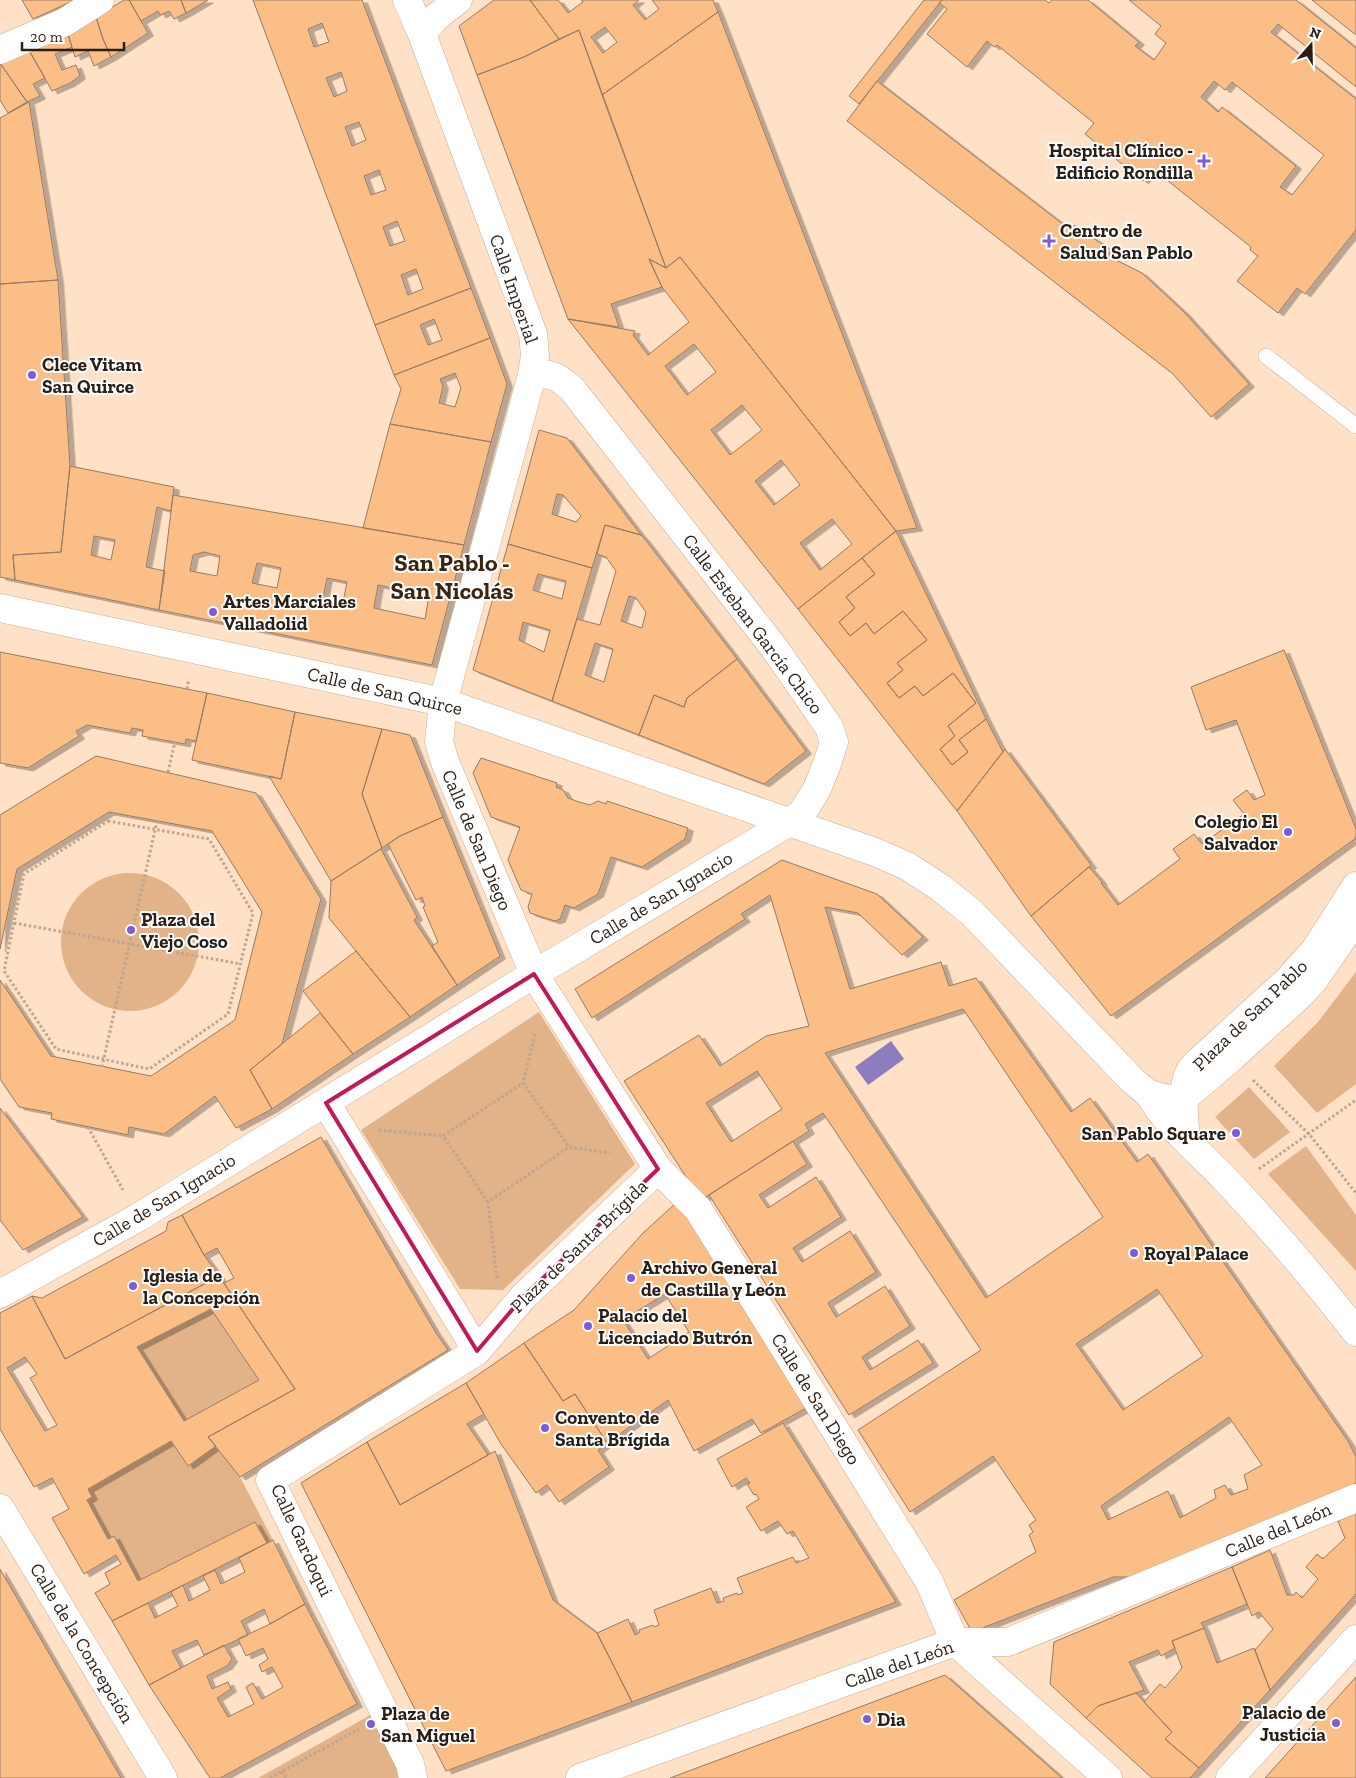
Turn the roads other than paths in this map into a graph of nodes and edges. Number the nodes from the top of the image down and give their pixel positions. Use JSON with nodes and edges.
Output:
{"nodes":[{"id":1,"x":100,"y":0,"type":"edge"},
{"id":2,"x":407,"y":0,"type":"edge"},
{"id":3,"x":458,"y":0,"type":"edge"},
{"id":4,"x":422,"y":34,"type":"junction"},
{"id":5,"x":2,"y":44,"type":"edge"},
{"id":6,"x":1266,"y":356,"type":"dead end"},
{"id":7,"x":532,"y":375,"type":"junction"},
{"id":8,"x":1356,"y":426,"type":"edge"},
{"id":9,"x":0,"y":608,"type":"edge"},
{"id":10,"x":443,"y":702,"type":"junction"},
{"id":11,"x":788,"y":823,"type":"junction"},
{"id":12,"x":1356,"y":886,"type":"edge"},
{"id":13,"x":1356,"y":919,"type":"edge"},
{"id":14,"x":539,"y":982,"type":"junction"},
{"id":15,"x":1149,"y":1094,"type":"junction"},
{"id":16,"x":1185,"y":1097,"type":"junction"},
{"id":17,"x":326,"y":1102,"type":"junction"},
{"id":18,"x":1186,"y":1138,"type":"junction"},
{"id":19,"x":654,"y":1163,"type":"junction"},
{"id":20,"x":0,"y":1294,"type":"edge"},
{"id":21,"x":1356,"y":1332,"type":"edge"},
{"id":22,"x":477,"y":1351,"type":"junction"},
{"id":23,"x":1356,"y":1498,"type":"edge"},
{"id":24,"x":0,"y":1508,"type":"edge"},
{"id":25,"x":1356,"y":1639,"type":"edge"},
{"id":26,"x":955,"y":1642,"type":"junction"},
{"id":27,"x":412,"y":1771,"type":"edge"},
{"id":28,"x":163,"y":1778,"type":"edge"},
{"id":29,"x":580,"y":1778,"type":"edge"},
{"id":30,"x":1108,"y":1778,"type":"edge"},
{"id":31,"x":1230,"y":1778,"type":"edge"}],
"edges":[{"from":1,"to":5,"type":"street"},
{"from":2,"to":4,"type":"street","name":"Calle Imperial"},
{"from":3,"to":4,"type":"street"},
{"from":4,"to":7,"type":"street","name":"Calle Imperial"},
{"from":6,"to":8,"type":"lane"},
{"from":7,"to":10,"type":"street","name":"Calle Imperial"},
{"from":7,"to":11,"type":"street","name":"Calle Esteban García Chico"},
{"from":9,"to":10,"type":"street","name":"Calle de San Quirce"},
{"from":10,"to":11,"type":"street","name":"Calle de San Quirce"},
{"from":10,"to":14,"type":"street","name":"Calle de San Diego"},
{"from":11,"to":14,"type":"street","name":"Calle de San Ignacio"},
{"from":11,"to":15,"type":"street"},
{"from":12,"to":16,"type":"street","name":"Plaza de San Pablo"},
{"from":13,"to":16,"type":"street","name":"Plaza de San Pablo"},
{"from":14,"to":17,"type":"street"},
{"from":14,"to":19,"type":"street","name":"Plaza de Santa Brígida"},
{"from":15,"to":16,"type":"street"},
{"from":15,"to":18,"type":"street"},
{"from":16,"to":18,"type":"street","name":"Plaza de San Pablo"},
{"from":17,"to":20,"type":"street","name":"Calle de San Ignacio"},
{"from":17,"to":22,"type":"street"},
{"from":18,"to":21,"type":"street"},
{"from":19,"to":22,"type":"street","name":"Plaza de Santa Brígida"},
{"from":19,"to":26,"type":"street","name":"Calle de San Diego"},
{"from":22,"to":27,"type":"street","name":"Calle Gardoqui"},
{"from":23,"to":26,"type":"street","name":"Calle del León"},
{"from":24,"to":28,"type":"street","name":"Calle de la Concepción"},
{"from":25,"to":31,"type":"street"},
{"from":26,"to":29,"type":"street","name":"Calle del León"},
{"from":26,"to":30,"type":"street"}]}
